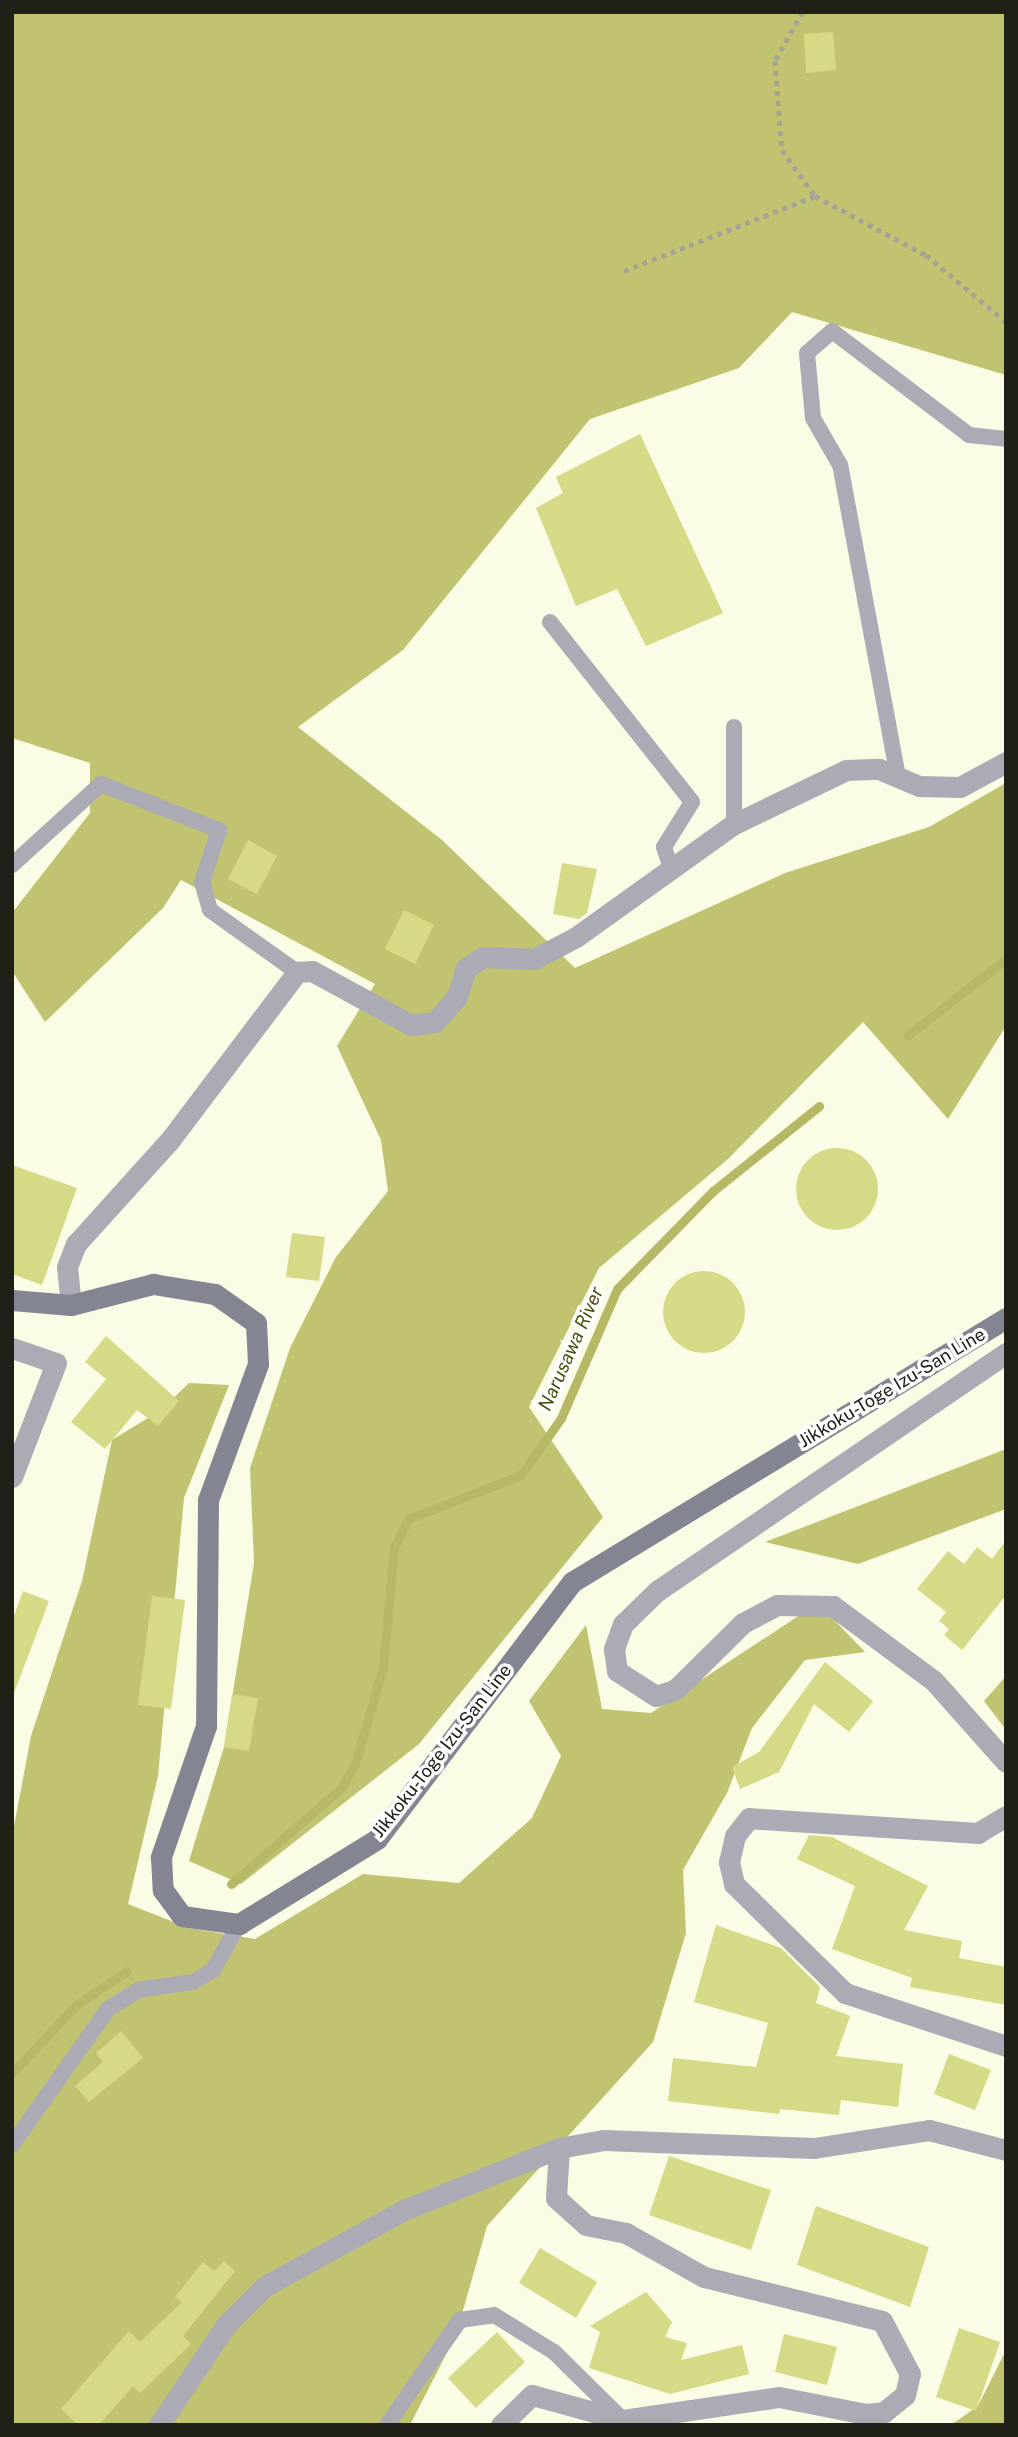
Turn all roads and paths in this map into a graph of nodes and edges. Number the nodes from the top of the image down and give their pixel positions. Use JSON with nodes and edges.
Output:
{"nodes":[{"id":1,"x":803,"y":12,"type":"edge"},
{"id":2,"x":815,"y":196,"type":"junction"},
{"id":3,"x":624,"y":271,"type":"dead end"},
{"id":4,"x":1006,"y":322,"type":"edge"},
{"id":5,"x":1006,"y":439,"type":"edge"},
{"id":6,"x":550,"y":622,"type":"dead end"},
{"id":7,"x":734,"y":727,"type":"dead end"},
{"id":8,"x":1006,"y":762,"type":"edge"},
{"id":9,"x":898,"y":777,"type":"junction"},
{"id":10,"x":734,"y":824,"type":"junction"},
{"id":11,"x":12,"y":865,"type":"edge"},
{"id":12,"x":671,"y":869,"type":"junction"},
{"id":13,"x":297,"y":972,"type":"junction"},
{"id":14,"x":12,"y":1300,"type":"edge"},
{"id":15,"x":71,"y":1305,"type":"junction"},
{"id":16,"x":1006,"y":1318,"type":"edge"},
{"id":17,"x":12,"y":1348,"type":"edge"},
{"id":18,"x":1006,"y":1353,"type":"edge"},
{"id":19,"x":12,"y":1477,"type":"edge"},
{"id":20,"x":1006,"y":1762,"type":"edge"},
{"id":21,"x":1006,"y":1816,"type":"edge"},
{"id":22,"x":239,"y":1924,"type":"junction"},
{"id":23,"x":1006,"y":2046,"type":"edge"},
{"id":24,"x":12,"y":2146,"type":"edge"},
{"id":25,"x":559,"y":2148,"type":"junction"},
{"id":26,"x":1006,"y":2150,"type":"edge"},
{"id":27,"x":623,"y":2420,"type":"junction"},
{"id":28,"x":159,"y":2425,"type":"edge"},
{"id":29,"x":387,"y":2425,"type":"edge"},
{"id":30,"x":501,"y":2425,"type":"edge"}],
"edges":[{"from":1,"to":2,"type":"path"},
{"from":2,"to":3,"type":"path"},
{"from":2,"to":4,"type":"path"},
{"from":5,"to":9,"type":"lane"},
{"from":6,"to":12,"type":"lane"},
{"from":7,"to":10,"type":"lane"},
{"from":8,"to":9,"type":"street"},
{"from":9,"to":10,"type":"street"},
{"from":10,"to":12,"type":"street"},
{"from":11,"to":13,"type":"lane"},
{"from":12,"to":13,"type":"street"},
{"from":13,"to":15,"type":"street"},
{"from":14,"to":15,"type":"main road"},
{"from":15,"to":22,"type":"main road"},
{"from":16,"to":22,"type":"main road","name":"Jikkoku-Toge Izu-San Line"},
{"from":17,"to":19,"type":"street"},
{"from":18,"to":20,"type":"street"},
{"from":21,"to":23,"type":"street"},
{"from":22,"to":24,"type":"lane"},
{"from":25,"to":26,"type":"street"},
{"from":25,"to":27,"type":"street"},
{"from":25,"to":28,"type":"street"},
{"from":27,"to":29,"type":"lane"},
{"from":27,"to":30,"type":"street"}]}
